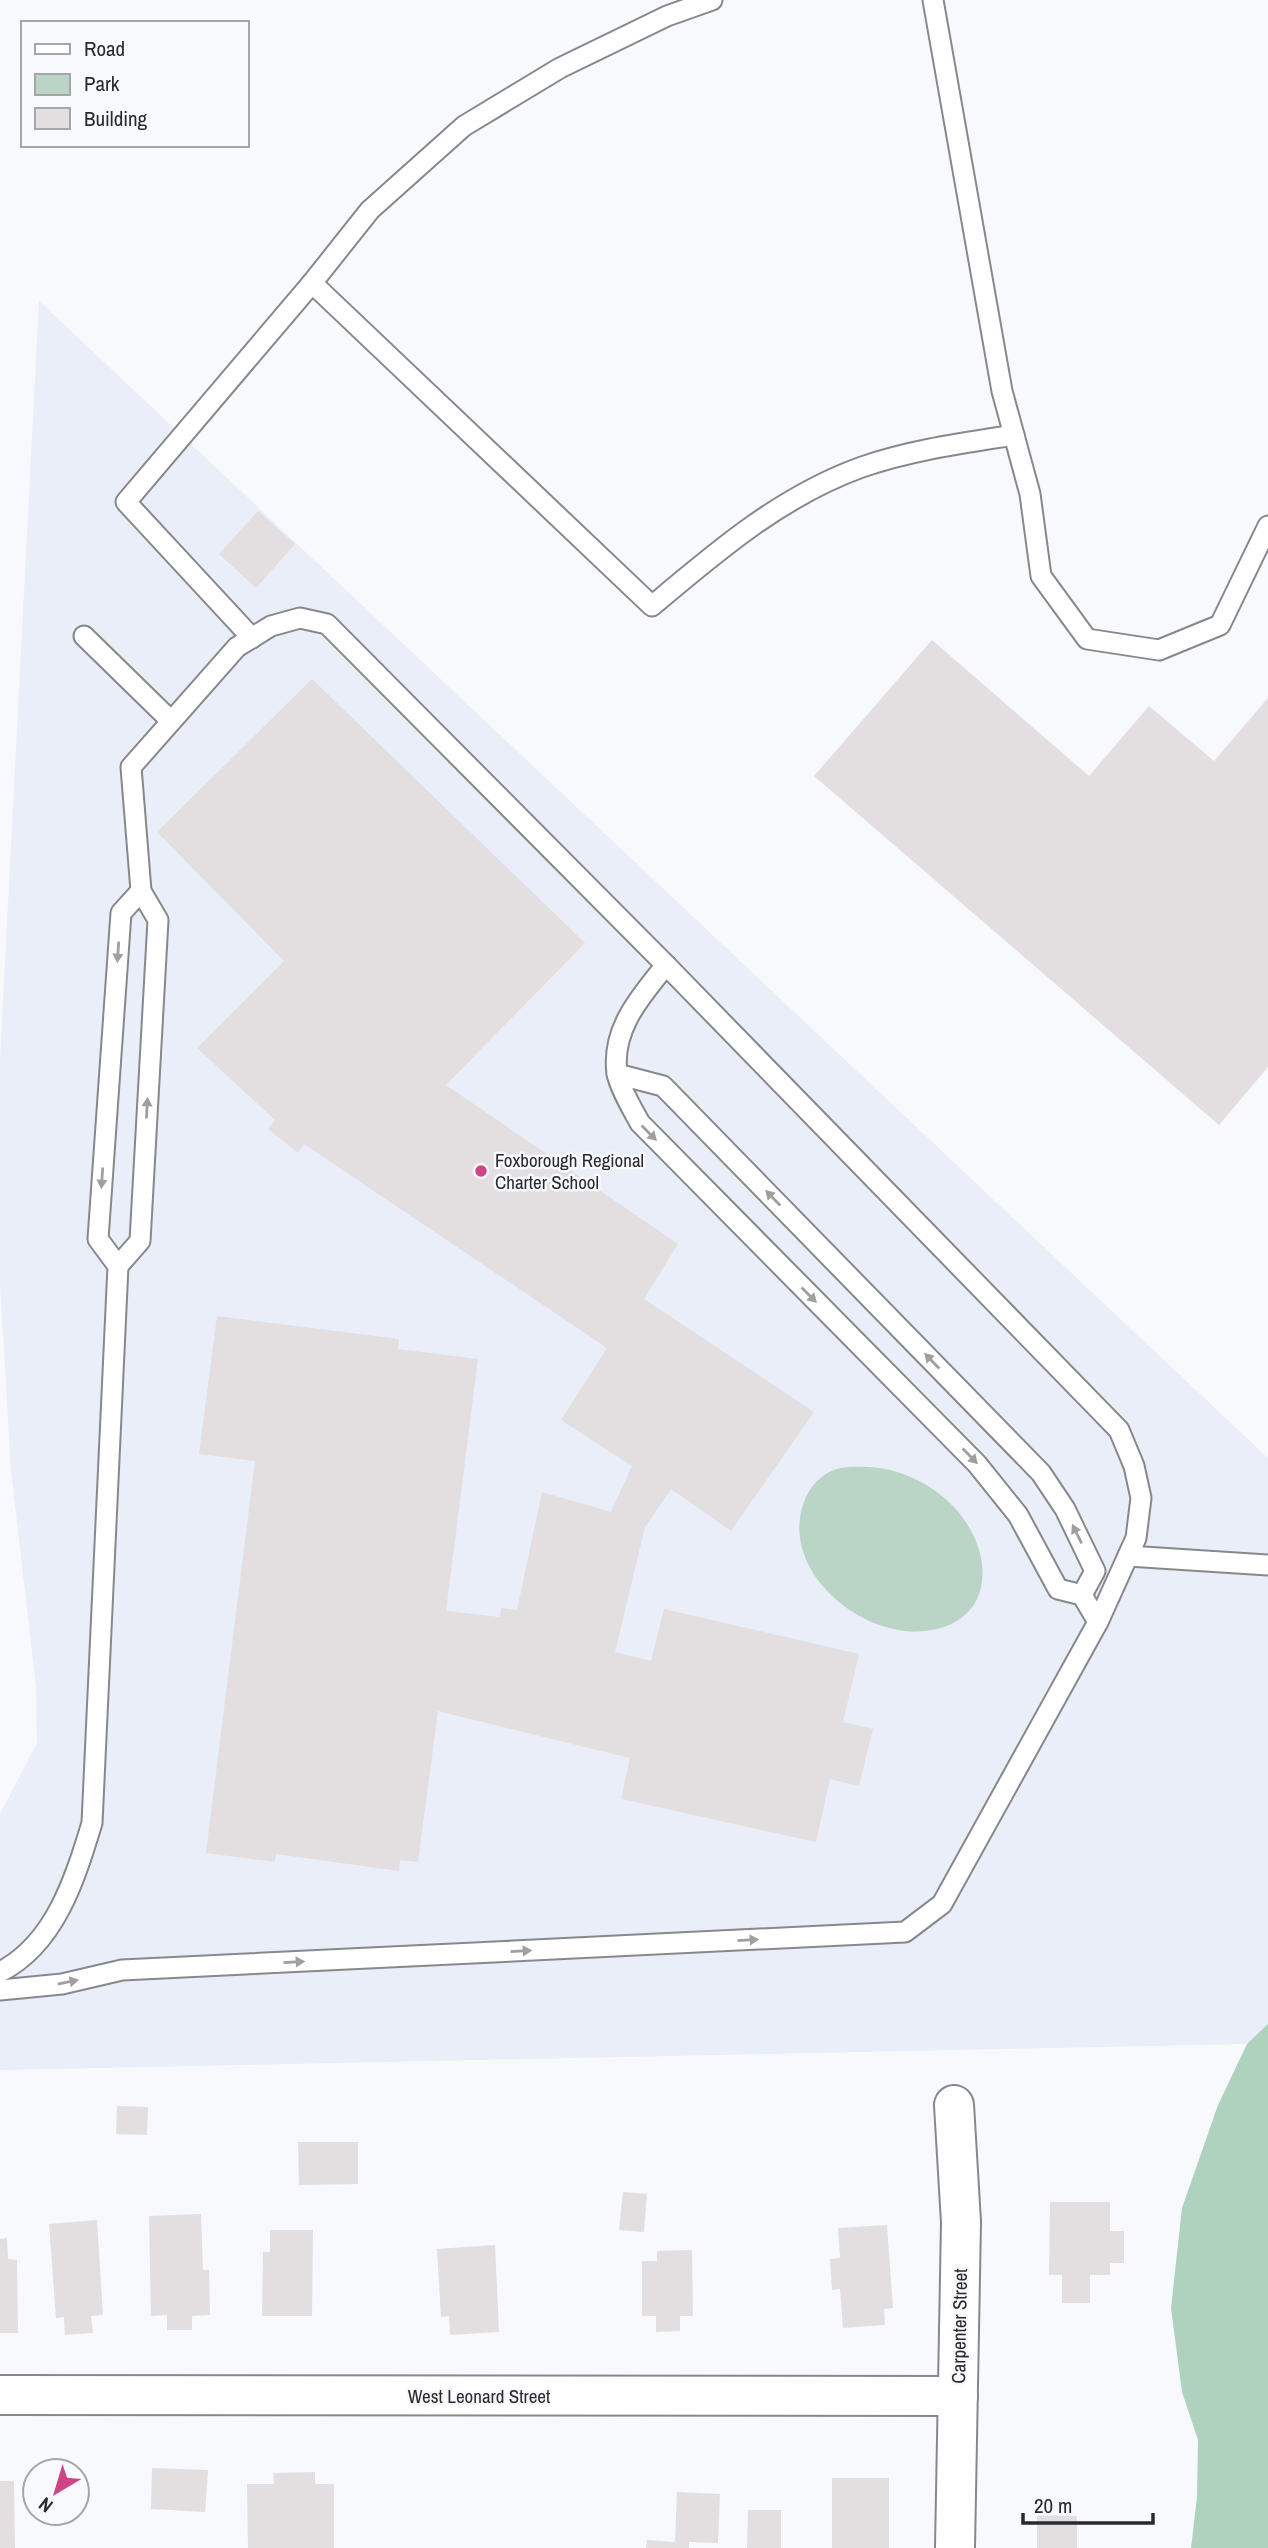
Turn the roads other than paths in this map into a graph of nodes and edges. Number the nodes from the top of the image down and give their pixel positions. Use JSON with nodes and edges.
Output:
{"nodes":[{"id":1,"x":712,"y":0,"type":"edge"},
{"id":2,"x":933,"y":0,"type":"edge"},
{"id":3,"x":312,"y":283,"type":"junction"},
{"id":4,"x":1014,"y":435,"type":"junction"},
{"id":5,"x":1268,"y":526,"type":"edge"},
{"id":6,"x":84,"y":636,"type":"dead end"},
{"id":7,"x":252,"y":638,"type":"junction"},
{"id":8,"x":172,"y":721,"type":"junction"},
{"id":9,"x":141,"y":891,"type":"junction"},
{"id":10,"x":666,"y":965,"type":"junction"},
{"id":11,"x":617,"y":1074,"type":"junction"},
{"id":12,"x":118,"y":1266,"type":"junction"},
{"id":13,"x":1128,"y":1556,"type":"junction"},
{"id":14,"x":1268,"y":1565,"type":"edge"},
{"id":15,"x":1083,"y":1595,"type":"junction"},
{"id":16,"x":1098,"y":1622,"type":"junction"},
{"id":17,"x":0,"y":1972,"type":"edge"},
{"id":18,"x":0,"y":1990,"type":"edge"},
{"id":19,"x":954,"y":2105,"type":"dead end"},
{"id":20,"x":0,"y":2395,"type":"edge"},
{"id":21,"x":958,"y":2396,"type":"junction"},
{"id":22,"x":955,"y":2548,"type":"edge"}],
"edges":[{"from":1,"to":3,"type":"lane"},
{"from":2,"to":4,"type":"lane"},
{"from":3,"to":4,"type":"lane"},
{"from":3,"to":7,"type":"lane"},
{"from":4,"to":5,"type":"lane"},
{"from":6,"to":8,"type":"lane"},
{"from":7,"to":8,"type":"lane"},
{"from":7,"to":10,"type":"lane"},
{"from":8,"to":9,"type":"lane"},
{"from":12,"to":9,"type":"lane","one_way":true},
{"from":9,"to":12,"type":"lane","one_way":true},
{"from":10,"to":11,"type":"lane"},
{"from":10,"to":13,"type":"lane"},
{"from":11,"to":15,"type":"lane","one_way":true},
{"from":15,"to":11,"type":"lane","one_way":true},
{"from":12,"to":17,"type":"lane"},
{"from":13,"to":14,"type":"lane"},
{"from":13,"to":16,"type":"lane"},
{"from":15,"to":16,"type":"lane"},
{"from":18,"to":16,"type":"lane","one_way":true},
{"from":19,"to":21,"type":"street","name":"Carpenter Street"},
{"from":20,"to":21,"type":"street","name":"West Leonard Street"},
{"from":21,"to":22,"type":"street","name":"Carpenter Street"}]}
